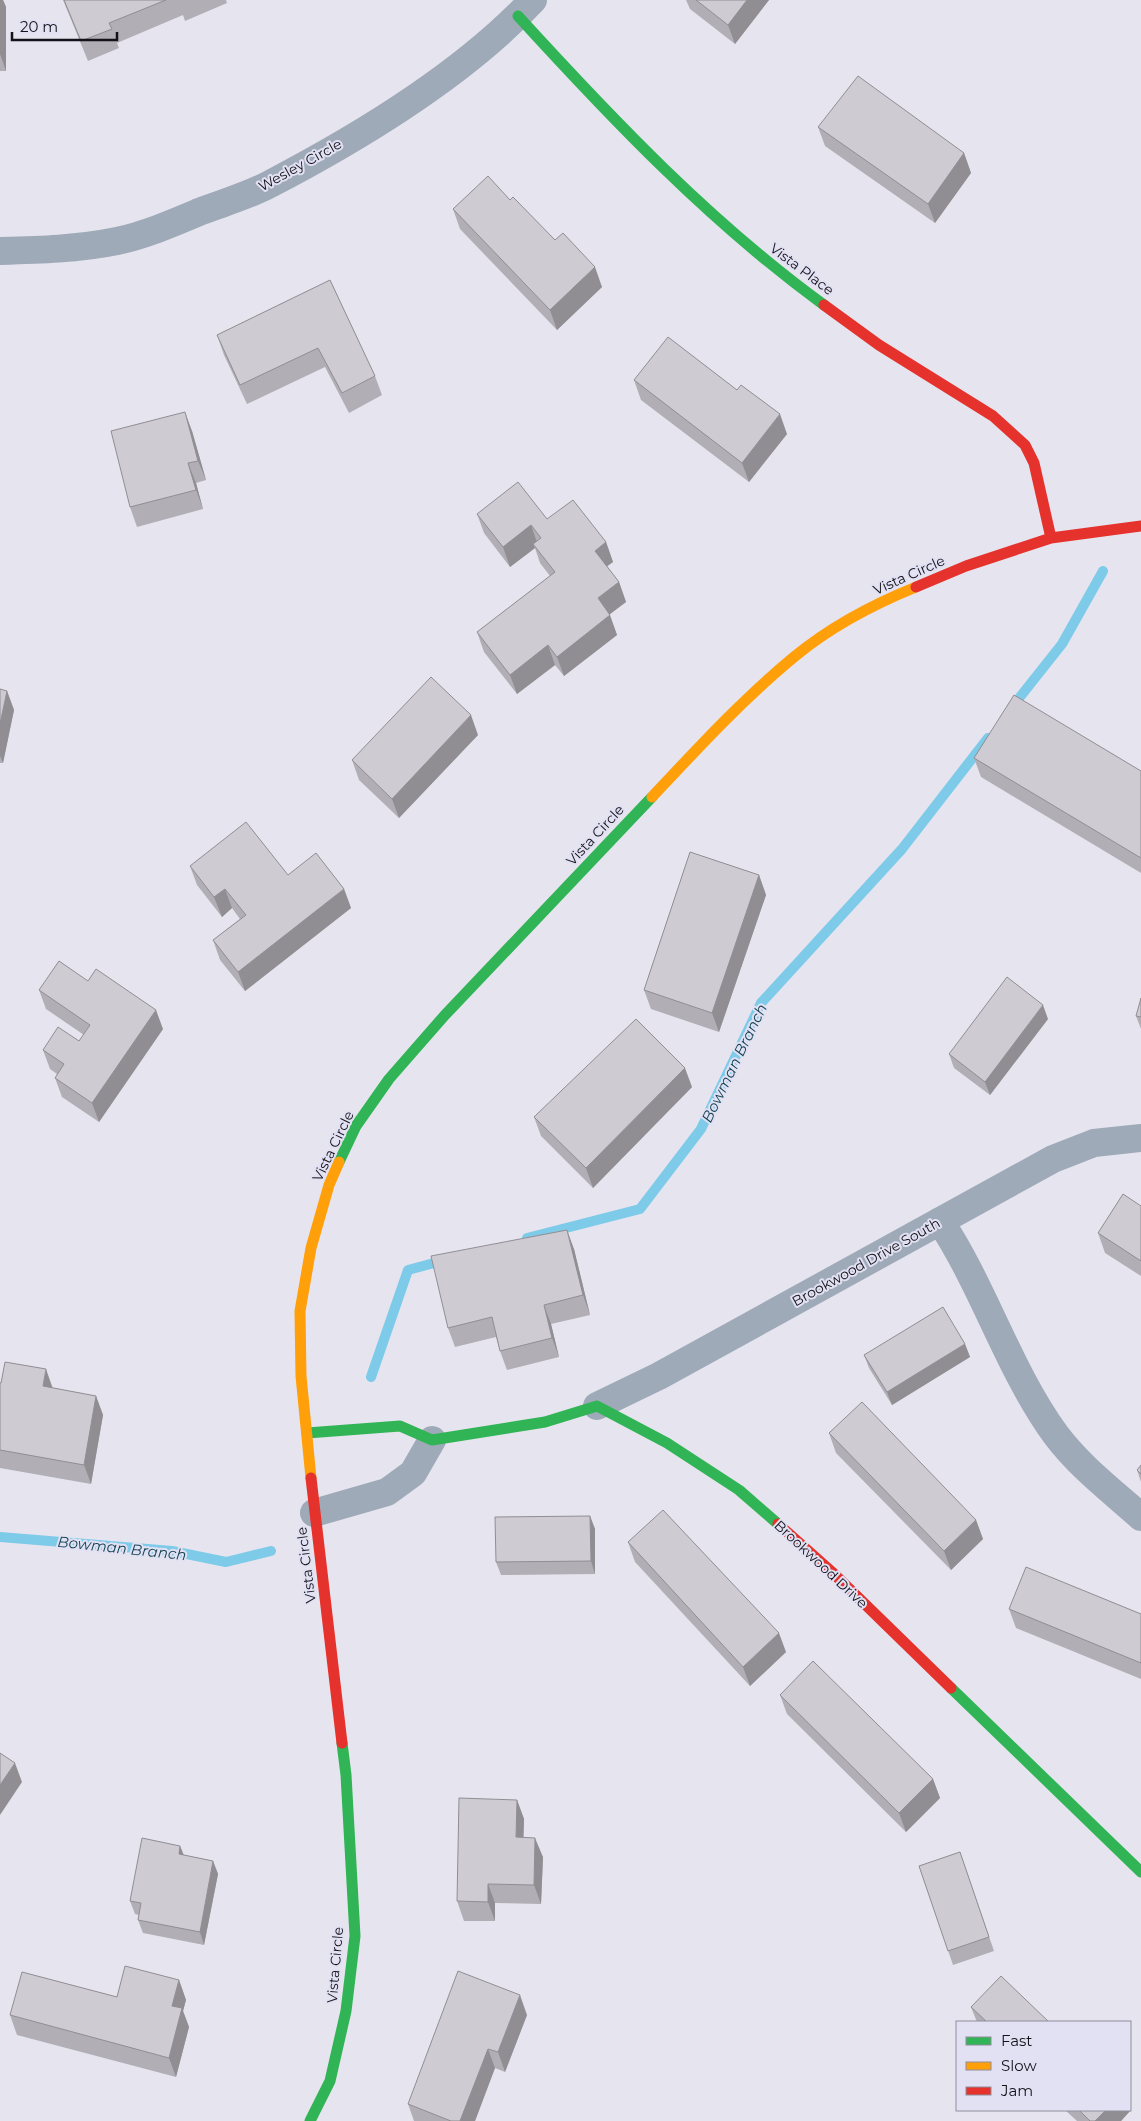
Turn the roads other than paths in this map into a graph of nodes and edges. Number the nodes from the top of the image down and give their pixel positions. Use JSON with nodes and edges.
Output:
{"nodes":[{"id":1,"x":526,"y":8,"type":"edge"},
{"id":2,"x":0,"y":251,"type":"edge"},
{"id":3,"x":1141,"y":526,"type":"edge"},
{"id":4,"x":1051,"y":538,"type":"junction"},
{"id":5,"x":1141,"y":1138,"type":"edge"},
{"id":6,"x":940,"y":1221,"type":"junction"},
{"id":7,"x":597,"y":1406,"type":"junction"},
{"id":8,"x":306,"y":1433,"type":"junction"},
{"id":9,"x":432,"y":1440,"type":"junction"},
{"id":10,"x":314,"y":1513,"type":"junction"},
{"id":11,"x":1141,"y":1518,"type":"edge"},
{"id":12,"x":1141,"y":1872,"type":"edge"},
{"id":13,"x":310,"y":2121,"type":"edge"}],
"edges":[{"from":1,"to":2,"type":"street","name":"Wesley Circle"},
{"from":1,"to":4,"type":"street","name":"Vista Place"},
{"from":3,"to":4,"type":"street","name":"Vista Circle"},
{"from":4,"to":8,"type":"street","name":"Vista Circle"},
{"from":5,"to":6,"type":"street","name":"Brookwood Drive South"},
{"from":6,"to":7,"type":"street","name":"Brookwood Drive South"},
{"from":6,"to":11,"type":"street"},
{"from":7,"to":9,"type":"street"},
{"from":7,"to":12,"type":"street","name":"Brookwood Drive"},
{"from":8,"to":9,"type":"street"},
{"from":8,"to":10,"type":"street","name":"Vista Circle"},
{"from":9,"to":10,"type":"street"},
{"from":10,"to":13,"type":"street","name":"Vista Circle"}]}
